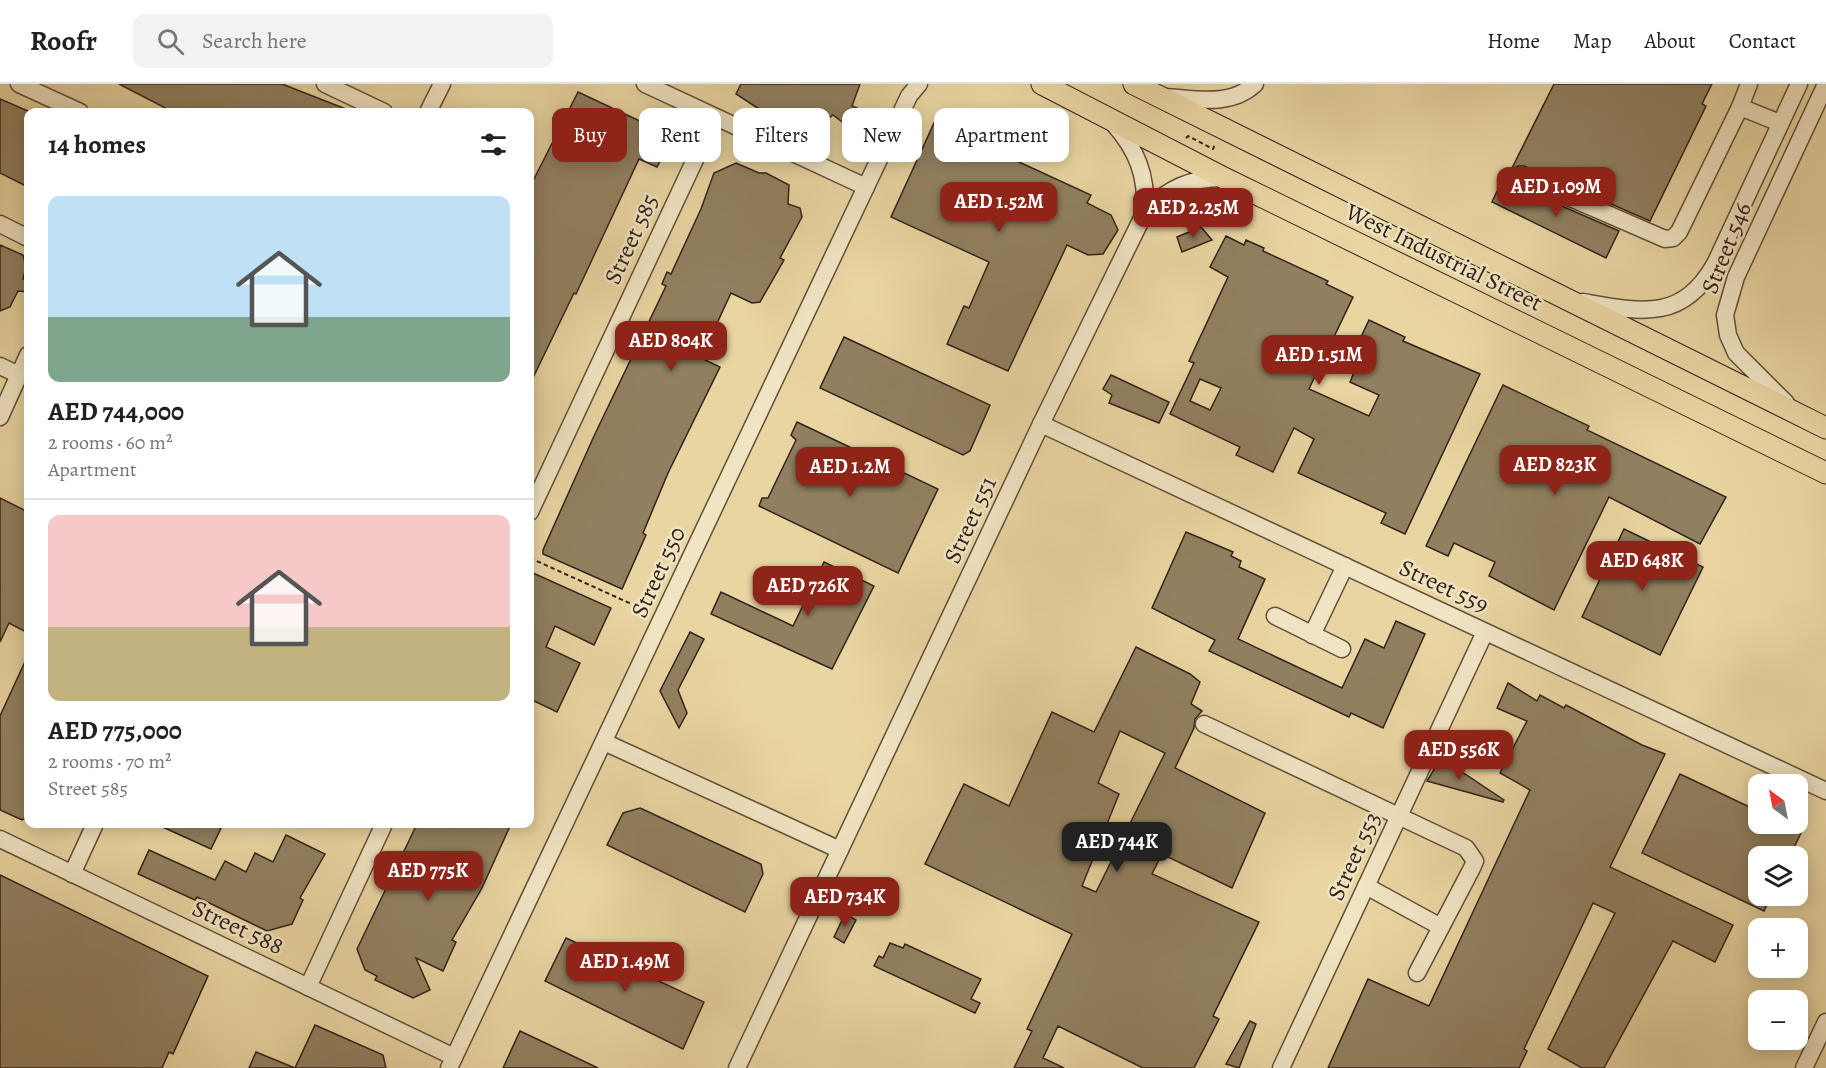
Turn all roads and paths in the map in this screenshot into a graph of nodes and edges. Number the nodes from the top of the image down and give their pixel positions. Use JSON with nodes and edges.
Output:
{"nodes":[{"id":1,"x":19,"y":84,"type":"edge"},
{"id":2,"x":326,"y":84,"type":"edge"},
{"id":3,"x":442,"y":84,"type":"edge"},
{"id":4,"x":645,"y":84,"type":"edge"},
{"id":5,"x":1042,"y":84,"type":"edge"},
{"id":6,"x":1134,"y":84,"type":"edge"},
{"id":7,"x":1256,"y":84,"type":"edge"},
{"id":8,"x":1749,"y":84,"type":"edge"},
{"id":9,"x":1799,"y":84,"type":"edge"},
{"id":10,"x":1826,"y":84,"type":"edge"},
{"id":11,"x":913,"y":88,"type":"edge"},
{"id":12,"x":1160,"y":97,"type":"junction"},
{"id":13,"x":1740,"y":107,"type":"junction"},
{"id":14,"x":71,"y":108,"type":"edge"},
{"id":15,"x":376,"y":108,"type":"edge"},
{"id":16,"x":430,"y":108,"type":"edge"},
{"id":17,"x":696,"y":108,"type":"edge"},
{"id":18,"x":1107,"y":116,"type":"junction"},
{"id":19,"x":721,"y":120,"type":"edge"},
{"id":20,"x":1780,"y":123,"type":"junction"},
{"id":21,"x":1223,"y":128,"type":"junction"},
{"id":22,"x":1178,"y":154,"type":"junction"},
{"id":23,"x":694,"y":162,"type":"edge"},
{"id":24,"x":1520,"y":176,"type":"dead end"},
{"id":25,"x":1224,"y":178,"type":"junction"},
{"id":26,"x":866,"y":187,"type":"junction"},
{"id":27,"x":1145,"y":212,"type":"junction"},
{"id":28,"x":0,"y":224,"type":"edge"},
{"id":29,"x":24,"y":236,"type":"edge"},
{"id":30,"x":1563,"y":298,"type":"junction"},
{"id":31,"x":24,"y":364,"type":"edge"},
{"id":32,"x":0,"y":366,"type":"edge"},
{"id":33,"x":19,"y":375,"type":"junction"},
{"id":34,"x":1797,"y":414,"type":"junction"},
{"id":35,"x":0,"y":417,"type":"edge"},
{"id":36,"x":1041,"y":424,"type":"junction"},
{"id":37,"x":1826,"y":428,"type":"edge"},
{"id":38,"x":1826,"y":473,"type":"edge"},
{"id":39,"x":534,"y":503,"type":"edge"},
{"id":40,"x":534,"y":560,"type":"edge"},
{"id":41,"x":1345,"y":566,"type":"junction"},
{"id":42,"x":1275,"y":616,"type":"dead end"},
{"id":43,"x":662,"y":618,"type":"junction"},
{"id":44,"x":1485,"y":632,"type":"junction"},
{"id":45,"x":1312,"y":635,"type":"junction"},
{"id":46,"x":1342,"y":649,"type":"dead end"},
{"id":47,"x":1204,"y":724,"type":"dead end"},
{"id":48,"x":604,"y":742,"type":"junction"},
{"id":49,"x":1826,"y":792,"type":"edge"},
{"id":50,"x":1398,"y":817,"type":"junction"},
{"id":51,"x":93,"y":828,"type":"edge"},
{"id":52,"x":382,"y":828,"type":"edge"},
{"id":53,"x":0,"y":839,"type":"edge"},
{"id":54,"x":840,"y":850,"type":"junction"},
{"id":55,"x":72,"y":874,"type":"junction"},
{"id":56,"x":1366,"y":886,"type":"junction"},
{"id":57,"x":1441,"y":927,"type":"junction"},
{"id":58,"x":1417,"y":973,"type":"dead end"},
{"id":59,"x":308,"y":987,"type":"junction"},
{"id":60,"x":1826,"y":1022,"type":"edge"},
{"id":61,"x":452,"y":1063,"type":"edge"},
{"id":62,"x":1808,"y":1067,"type":"edge"},
{"id":63,"x":738,"y":1068,"type":"edge"},
{"id":64,"x":1281,"y":1068,"type":"edge"}],
"edges":[{"from":1,"to":14,"type":"street"},
{"from":2,"to":15,"type":"street"},
{"from":3,"to":16,"type":"street"},
{"from":4,"to":17,"type":"street"},
{"from":5,"to":18,"type":"main road","name":"West Industrial Street"},
{"from":6,"to":12,"type":"main road","name":"West Industrial Street"},
{"from":7,"to":12,"type":"street"},
{"from":8,"to":13,"type":"street"},
{"from":9,"to":20,"type":"street","name":"Street 546"},
{"from":10,"to":34,"type":"street","name":"Street 546"},
{"from":11,"to":26,"type":"street","name":"Street 550"},
{"from":12,"to":21,"type":"main road","name":"West Industrial Street"},
{"from":13,"to":20,"type":"street"},
{"from":13,"to":24,"type":"street"},
{"from":18,"to":22,"type":"main road","name":"West Industrial Street"},
{"from":18,"to":27,"type":"street","name":"Street 551"},
{"from":19,"to":26,"type":"street"},
{"from":20,"to":30,"type":"street","name":"Street 546"},
{"from":21,"to":22,"type":"path"},
{"from":21,"to":30,"type":"main road","name":"West Industrial Street"},
{"from":22,"to":25,"type":"main road","name":"West Industrial Street"},
{"from":23,"to":39,"type":"street","name":"Street 585"},
{"from":25,"to":27,"type":"street","name":"Street 551"},
{"from":25,"to":38,"type":"main road","name":"West Industrial Street"},
{"from":26,"to":43,"type":"street","name":"Street 550"},
{"from":27,"to":36,"type":"street","name":"Street 551"},
{"from":28,"to":29,"type":"street"},
{"from":30,"to":34,"type":"main road","name":"West Industrial Street"},
{"from":31,"to":33,"type":"street"},
{"from":32,"to":33,"type":"street"},
{"from":33,"to":35,"type":"street"},
{"from":34,"to":37,"type":"main road","name":"West Industrial Street"},
{"from":36,"to":41,"type":"street","name":"Street 559"},
{"from":36,"to":54,"type":"street","name":"Street 551"},
{"from":40,"to":43,"type":"path"},
{"from":41,"to":44,"type":"street","name":"Street 559"},
{"from":41,"to":45,"type":"street"},
{"from":42,"to":45,"type":"street"},
{"from":43,"to":48,"type":"street","name":"Street 550"},
{"from":44,"to":49,"type":"street","name":"Street 559"},
{"from":44,"to":50,"type":"street","name":"Street 553"},
{"from":45,"to":46,"type":"street"},
{"from":47,"to":50,"type":"street"},
{"from":48,"to":54,"type":"street"},
{"from":48,"to":61,"type":"street","name":"Street 550"},
{"from":50,"to":56,"type":"street","name":"Street 553"},
{"from":50,"to":57,"type":"street"},
{"from":51,"to":55,"type":"street"},
{"from":52,"to":59,"type":"street"},
{"from":53,"to":55,"type":"street","name":"Street 588"},
{"from":54,"to":63,"type":"street","name":"Street 551"},
{"from":55,"to":59,"type":"street","name":"Street 588"},
{"from":56,"to":57,"type":"street"},
{"from":56,"to":64,"type":"street","name":"Street 553"},
{"from":57,"to":58,"type":"street"},
{"from":59,"to":61,"type":"street","name":"Street 588"},
{"from":60,"to":62,"type":"street"}]}
